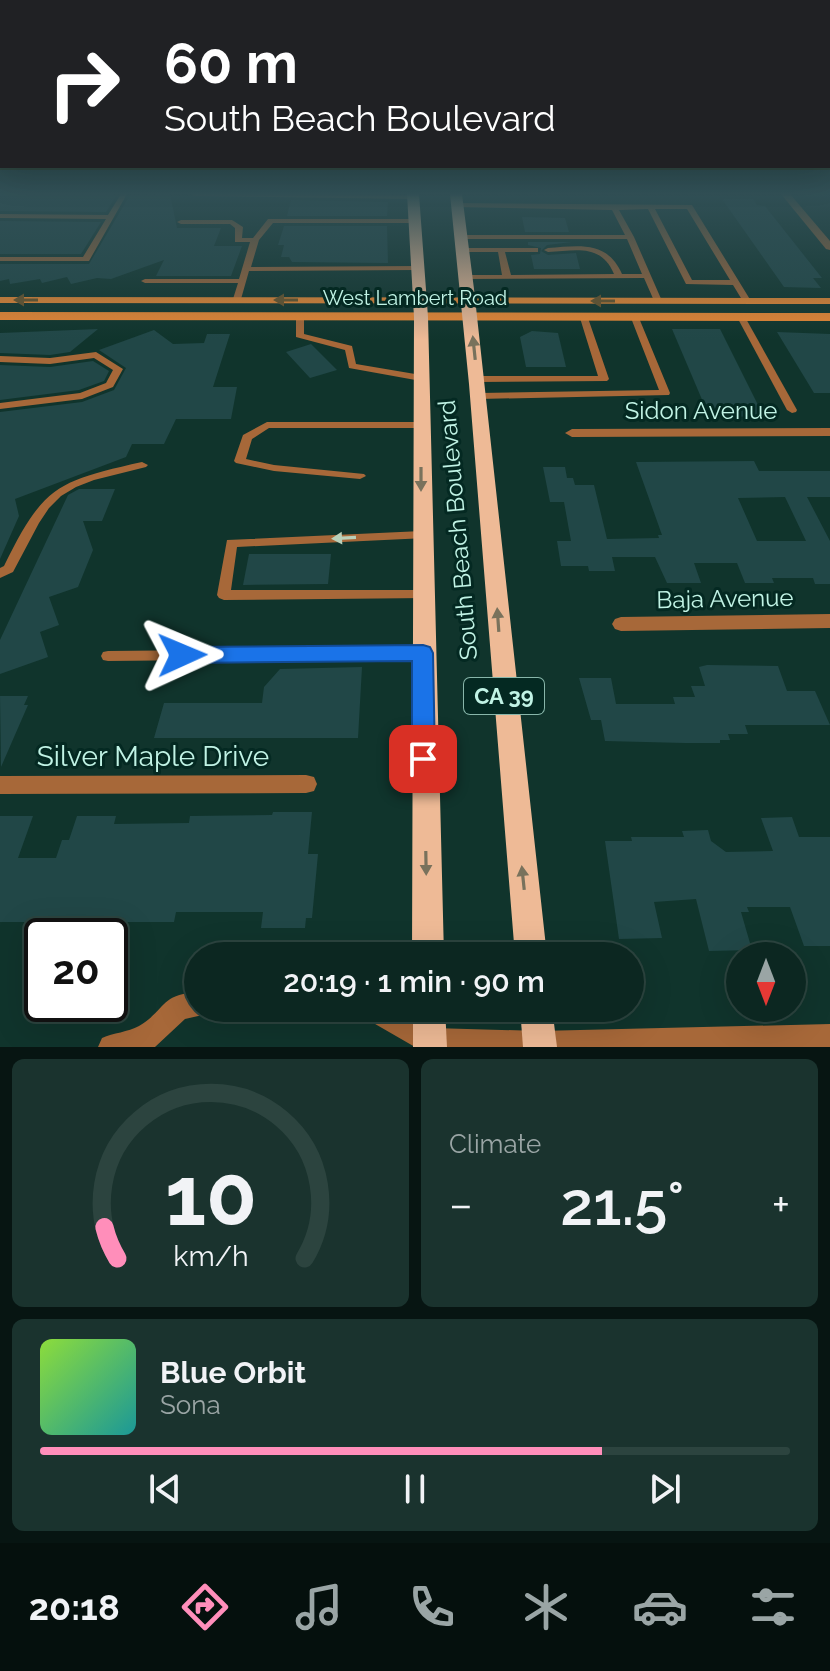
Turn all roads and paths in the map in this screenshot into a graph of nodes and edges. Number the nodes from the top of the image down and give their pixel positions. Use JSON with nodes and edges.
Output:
{"nodes":[{"id":1,"x":96,"y":243,"type":"edge"},
{"id":2,"x":254,"y":243,"type":"edge"},
{"id":3,"x":416,"y":243,"type":"edge"},
{"id":4,"x":489,"y":243,"type":"edge"},
{"id":5,"x":633,"y":243,"type":"edge"},
{"id":6,"x":669,"y":243,"type":"edge"},
{"id":7,"x":711,"y":243,"type":"edge"},
{"id":8,"x":462,"y":244,"type":"junction"},
{"id":9,"x":501,"y":250,"type":"junction"},
{"id":10,"x":535,"y":250,"type":"dead end"},
{"id":11,"x":548,"y":250,"type":"dead end"},
{"id":12,"x":0,"y":259,"type":"edge"},
{"id":13,"x":417,"y":268,"type":"junction"},
{"id":14,"x":246,"y":269,"type":"junction"},
{"id":15,"x":648,"y":276,"type":"junction"},
{"id":16,"x":466,"y":277,"type":"junction"},
{"id":17,"x":507,"y":277,"type":"junction"},
{"id":18,"x":619,"y":277,"type":"junction"},
{"id":19,"x":145,"y":281,"type":"dead end"},
{"id":20,"x":218,"y":281,"type":"junction"},
{"id":21,"x":242,"y":281,"type":"junction"},
{"id":22,"x":736,"y":283,"type":"junction"},
{"id":23,"x":211,"y":299,"type":"junction"},
{"id":24,"x":237,"y":299,"type":"junction"},
{"id":25,"x":0,"y":300,"type":"edge"},
{"id":26,"x":658,"y":301,"type":"junction"},
{"id":27,"x":747,"y":301,"type":"junction"},
{"id":28,"x":830,"y":301,"type":"edge"},
{"id":29,"x":420,"y":308,"type":"junction"},
{"id":30,"x":470,"y":309,"type":"junction"},
{"id":31,"x":0,"y":316,"type":"edge"},
{"id":32,"x":300,"y":316,"type":"junction"},
{"id":33,"x":741,"y":317,"type":"junction"},
{"id":34,"x":830,"y":317,"type":"edge"},
{"id":35,"x":584,"y":318,"type":"junction"},
{"id":36,"x":635,"y":318,"type":"junction"},
{"id":37,"x":0,"y":359,"type":"edge"},
{"id":38,"x":421,"y":378,"type":"junction"},
{"id":39,"x":478,"y":387,"type":"junction"},
{"id":40,"x":0,"y":406,"type":"edge"},
{"id":41,"x":792,"y":410,"type":"dead end"},
{"id":42,"x":421,"y":425,"type":"junction"},
{"id":43,"x":830,"y":432,"type":"edge"},
{"id":44,"x":572,"y":433,"type":"dead end"},
{"id":45,"x":142,"y":465,"type":"dead end"},
{"id":46,"x":360,"y":476,"type":"dead end"},
{"id":47,"x":422,"y":535,"type":"junction"},
{"id":48,"x":0,"y":574,"type":"edge"},
{"id":49,"x":422,"y":595,"type":"junction"},
{"id":50,"x":830,"y":621,"type":"edge"},
{"id":51,"x":621,"y":624,"type":"dead end"},
{"id":52,"x":423,"y":653,"type":"junction"},
{"id":53,"x":108,"y":656,"type":"dead end"},
{"id":54,"x":306,"y":784,"type":"dead end"},
{"id":55,"x":0,"y":785,"type":"edge"},
{"id":56,"x":428,"y":942,"type":"edge"},
{"id":57,"x":530,"y":942,"type":"edge"},
{"id":58,"x":184,"y":1006,"type":"edge"},
{"id":59,"x":392,"y":1022,"type":"edge"},
{"id":60,"x":428,"y":1022,"type":"edge"},
{"id":61,"x":537,"y":1022,"type":"edge"},
{"id":62,"x":830,"y":1037,"type":"edge"},
{"id":63,"x":146,"y":1044,"type":"edge"},
{"id":64,"x":426,"y":1045,"type":"edge"},
{"id":65,"x":540,"y":1046,"type":"edge"},
{"id":66,"x":111,"y":1047,"type":"edge"}],
"edges":[{"from":1,"to":12,"type":"lane"},
{"from":2,"to":14,"type":"lane"},
{"from":3,"to":13,"type":"main road","name":"South Beach Boulevard"},
{"from":4,"to":8,"type":"lane"},
{"from":5,"to":15,"type":"lane"},
{"from":6,"to":22,"type":"lane"},
{"from":7,"to":22,"type":"lane"},
{"from":8,"to":9,"type":"lane"},
{"from":8,"to":16,"type":"main road","name":"South Beach Boulevard","number":"CA 39"},
{"from":9,"to":10,"type":"lane"},
{"from":9,"to":17,"type":"lane"},
{"from":11,"to":18,"type":"lane"},
{"from":13,"to":14,"type":"lane"},
{"from":13,"to":29,"type":"main road","name":"South Beach Boulevard"},
{"from":14,"to":21,"type":"lane"},
{"from":15,"to":18,"type":"lane"},
{"from":15,"to":26,"type":"lane"},
{"from":16,"to":17,"type":"lane"},
{"from":16,"to":30,"type":"main road","name":"South Beach Boulevard","number":"CA 39"},
{"from":17,"to":18,"type":"lane"},
{"from":19,"to":20,"type":"lane"},
{"from":20,"to":21,"type":"lane"},
{"from":20,"to":23,"type":"lane"},
{"from":21,"to":24,"type":"lane"},
{"from":22,"to":27,"type":"lane"},
{"from":23,"to":24,"type":"main road","name":"West Lambert Road"},
{"from":23,"to":25,"type":"main road","name":"West Lambert Road","one_way":true},
{"from":29,"to":24,"type":"main road","name":"West Lambert Road","one_way":true},
{"from":26,"to":27,"type":"main road","name":"West Lambert Road"},
{"from":26,"to":30,"type":"main road","name":"West Lambert Road","one_way":true},
{"from":27,"to":28,"type":"main road","name":"West Lambert Road"},
{"from":29,"to":30,"type":"main road","name":"West Lambert Road"},
{"from":29,"to":32,"type":"main road","name":"West Lambert Road"},
{"from":29,"to":38,"type":"main road","name":"South Beach Boulevard"},
{"from":30,"to":35,"type":"main road","name":"West Lambert Road"},
{"from":39,"to":30,"type":"main road","name":"South Beach Boulevard","number":"CA 39","one_way":true},
{"from":31,"to":32,"type":"main road","name":"West Lambert Road"},
{"from":32,"to":38,"type":"lane"},
{"from":33,"to":34,"type":"main road","name":"West Lambert Road"},
{"from":33,"to":36,"type":"main road","name":"West Lambert Road"},
{"from":33,"to":41,"type":"lane"},
{"from":35,"to":36,"type":"main road","name":"West Lambert Road"},
{"from":35,"to":39,"type":"lane"},
{"from":36,"to":39,"type":"lane"},
{"from":37,"to":40,"type":"lane"},
{"from":38,"to":42,"type":"main road","name":"South Beach Boulevard"},
{"from":57,"to":39,"type":"main road","name":"South Beach Boulevard","number":"CA 39","one_way":true},
{"from":42,"to":46,"type":"lane"},
{"from":42,"to":47,"type":"main road","name":"South Beach Boulevard","one_way":true},
{"from":43,"to":44,"type":"street","name":"Sidon Avenue"},
{"from":45,"to":48,"type":"lane"},
{"from":47,"to":49,"type":"main road","name":"South Beach Boulevard"},
{"from":47,"to":49,"type":"lane","one_way":true},
{"from":49,"to":52,"type":"main road","name":"South Beach Boulevard"},
{"from":50,"to":51,"type":"street","name":"Baja Avenue"},
{"from":52,"to":53,"type":"lane"},
{"from":52,"to":56,"type":"main road","name":"South Beach Boulevard","one_way":true},
{"from":54,"to":55,"type":"street","name":"Silver Maple Drive"},
{"from":58,"to":63,"type":"street"},
{"from":59,"to":64,"type":"street"},
{"from":60,"to":64,"type":"main road"},
{"from":61,"to":65,"type":"main road"},
{"from":62,"to":65,"type":"street"},
{"from":63,"to":66,"type":"street"},
{"from":64,"to":65,"type":"street"}]}
